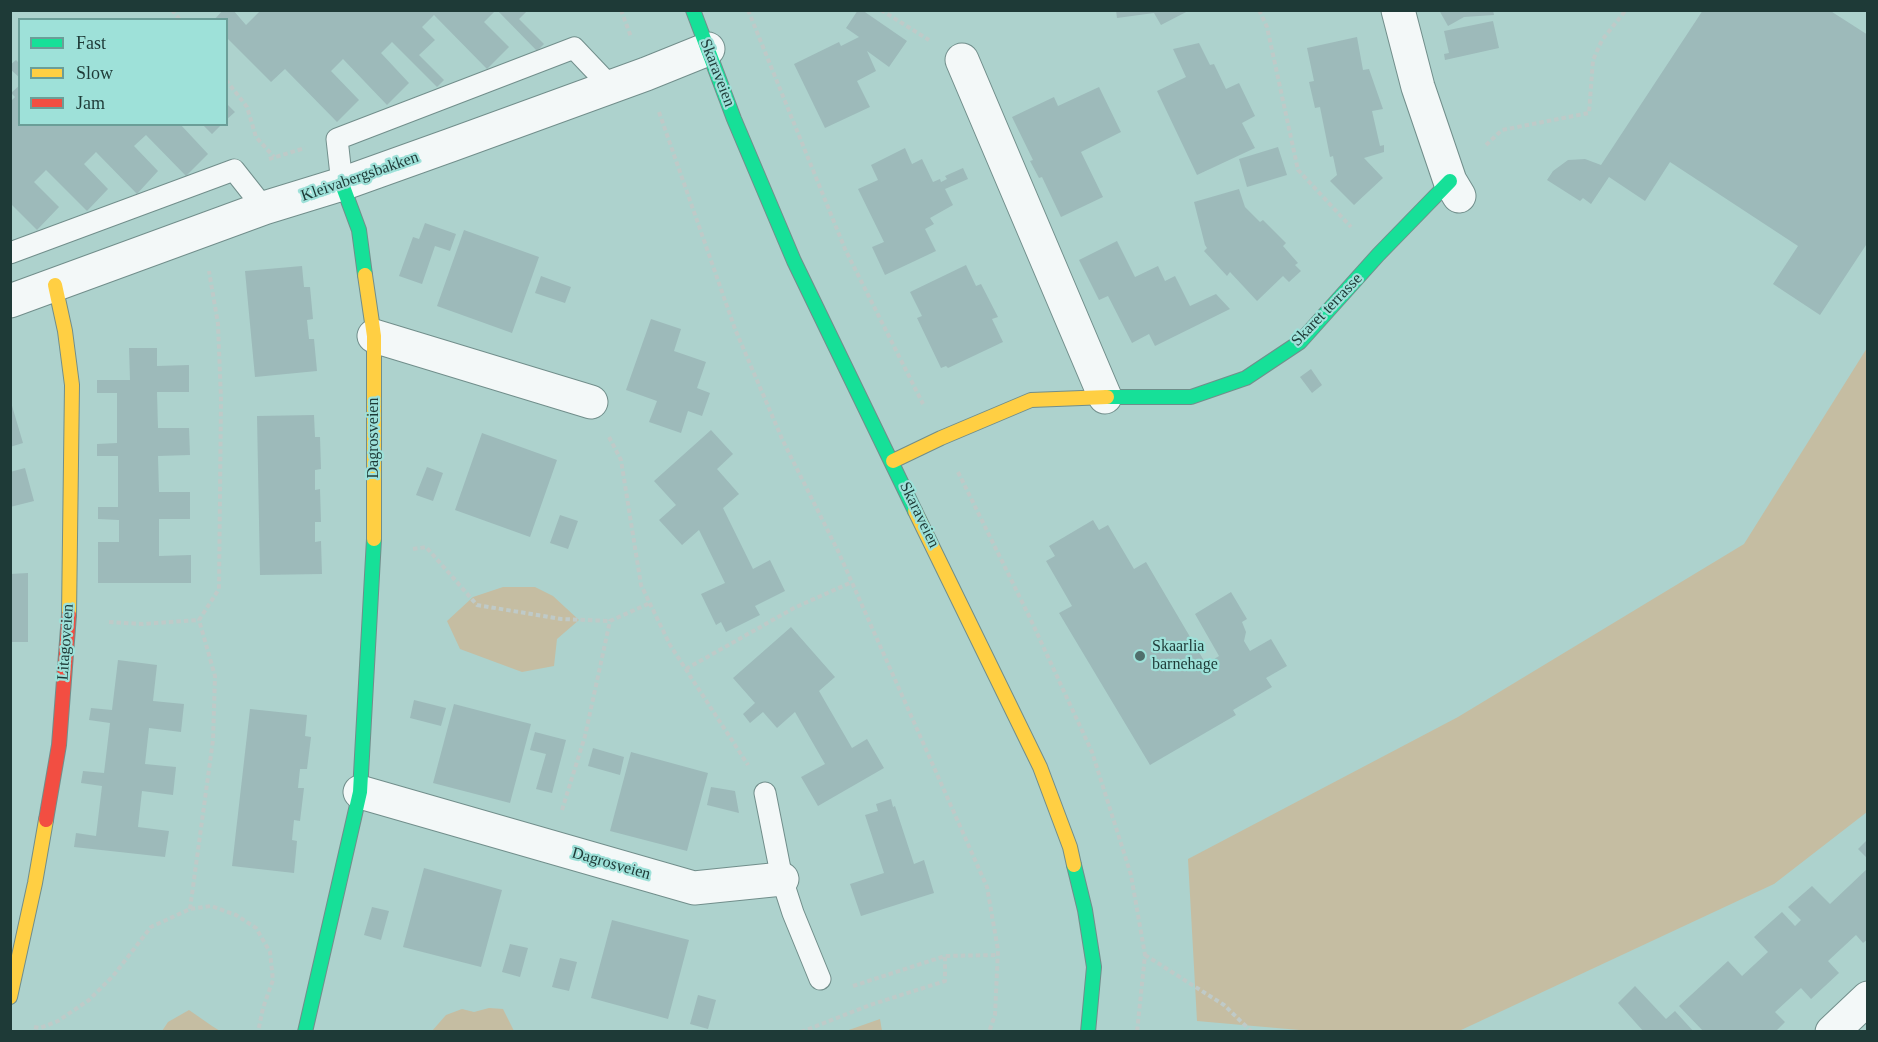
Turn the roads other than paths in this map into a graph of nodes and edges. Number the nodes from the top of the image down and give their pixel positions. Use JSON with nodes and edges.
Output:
{"nodes":[{"id":1,"x":693,"y":10,"type":"edge"},
{"id":2,"x":1398,"y":10,"type":"edge"},
{"id":3,"x":708,"y":49,"type":"junction"},
{"id":4,"x":962,"y":60,"type":"road end"},
{"id":5,"x":611,"y":87,"type":"junction"},
{"id":6,"x":342,"y":184,"type":"junction"},
{"id":7,"x":1454,"y":189,"type":"joint"},
{"id":8,"x":264,"y":208,"type":"junction"},
{"id":9,"x":10,"y":253,"type":"edge"},
{"id":10,"x":55,"y":285,"type":"junction"},
{"id":11,"x":10,"y":301,"type":"edge"},
{"id":12,"x":374,"y":336,"type":"junction"},
{"id":13,"x":1105,"y":397,"type":"junction"},
{"id":14,"x":591,"y":402,"type":"road end"},
{"id":15,"x":893,"y":461,"type":"junction"},
{"id":16,"x":360,"y":792,"type":"junction"},
{"id":17,"x":765,"y":793,"type":"road end"},
{"id":18,"x":782,"y":879,"type":"junction"},
{"id":19,"x":820,"y":979,"type":"dead end"},
{"id":20,"x":10,"y":997,"type":"edge"},
{"id":21,"x":1868,"y":998,"type":"edge"},
{"id":22,"x":305,"y":1032,"type":"edge"},
{"id":23,"x":1088,"y":1032,"type":"edge"},
{"id":24,"x":1832,"y":1032,"type":"edge"}],
"edges":[{"from":1,"to":3,"type":"street","name":"Skaraveien"},
{"from":2,"to":7,"type":"street","name":"Skaret terrasse"},
{"from":3,"to":5,"type":"street","name":"Kleivabergsbakken"},
{"from":3,"to":15,"type":"street","name":"Skaraveien"},
{"from":4,"to":13,"type":"street"},
{"from":5,"to":6,"type":"street","name":"Kleivabergsbakken"},
{"from":5,"to":6,"type":"lane"},
{"from":6,"to":8,"type":"street","name":"Kleivabergsbakken"},
{"from":6,"to":12,"type":"street","name":"Dagrosveien"},
{"from":7,"to":13,"type":"street","name":"Skaret terrasse"},
{"from":8,"to":9,"type":"lane"},
{"from":8,"to":10,"type":"street","name":"Kleivabergsbakken"},
{"from":10,"to":11,"type":"street","name":"Kleivabergsbakken"},
{"from":10,"to":20,"type":"street","name":"Litagoveien"},
{"from":12,"to":14,"type":"street"},
{"from":12,"to":16,"type":"street","name":"Dagrosveien"},
{"from":13,"to":15,"type":"street","name":"Skaret terrasse"},
{"from":15,"to":23,"type":"street","name":"Skaraveien"},
{"from":16,"to":18,"type":"street","name":"Dagrosveien"},
{"from":16,"to":22,"type":"street","name":"Dagrosveien"},
{"from":17,"to":18,"type":"lane"},
{"from":18,"to":19,"type":"lane"},
{"from":21,"to":24,"type":"street"}]}
